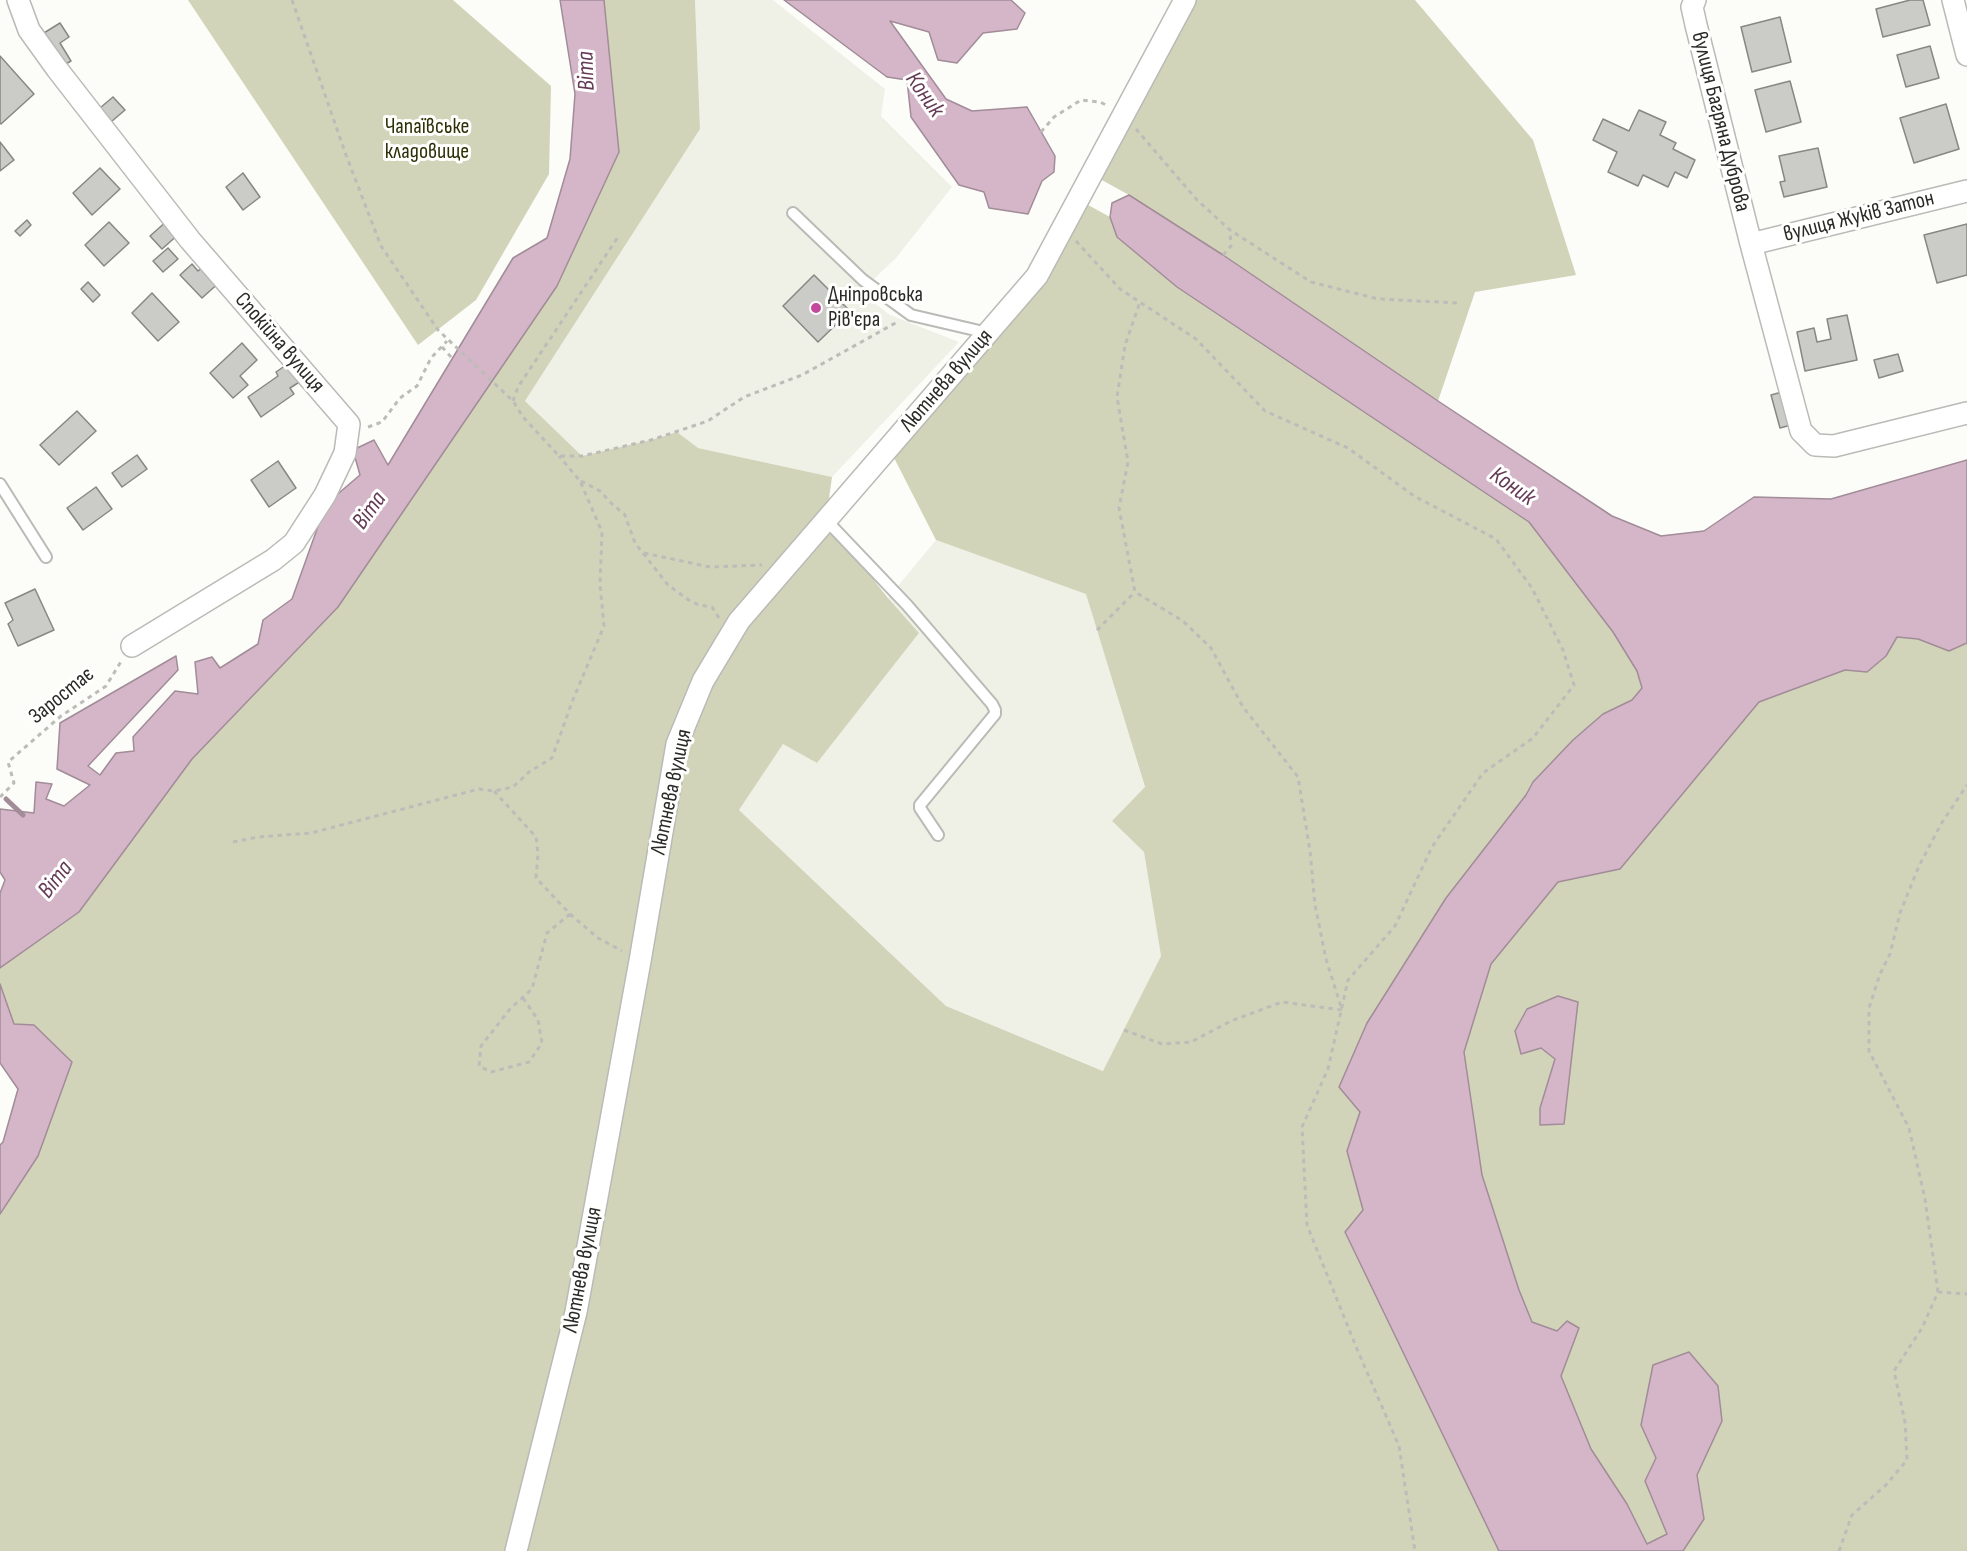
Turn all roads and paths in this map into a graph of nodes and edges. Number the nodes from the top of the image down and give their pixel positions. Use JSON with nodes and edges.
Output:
{"nodes":[{"id":1,"x":18,"y":0,"type":"edge"},
{"id":2,"x":292,"y":0,"type":"edge"},
{"id":3,"x":1185,"y":0,"type":"edge"},
{"id":4,"x":1695,"y":0,"type":"edge"},
{"id":5,"x":1953,"y":0,"type":"edge"},
{"id":6,"x":1967,"y":55,"type":"edge"},
{"id":7,"x":1124,"y":115,"type":"junction"},
{"id":8,"x":1041,"y":132,"type":"dead end"},
{"id":9,"x":1967,"y":191,"type":"edge"},
{"id":10,"x":793,"y":213,"type":"dead end"},
{"id":11,"x":1064,"y":227,"type":"junction"},
{"id":12,"x":1230,"y":230,"type":"junction"},
{"id":13,"x":618,"y":237,"type":"dead end"},
{"id":14,"x":1751,"y":244,"type":"junction"},
{"id":15,"x":1223,"y":255,"type":"dead end"},
{"id":16,"x":1140,"y":302,"type":"junction"},
{"id":17,"x":1457,"y":303,"type":"dead end"},
{"id":18,"x":911,"y":315,"type":"junction"},
{"id":19,"x":988,"y":333,"type":"junction"},
{"id":20,"x":447,"y":341,"type":"junction"},
{"id":21,"x":442,"y":346,"type":"junction"},
{"id":22,"x":453,"y":358,"type":"dead end"},
{"id":23,"x":513,"y":401,"type":"junction"},
{"id":24,"x":1967,"y":413,"type":"edge"},
{"id":25,"x":349,"y":424,"type":"junction"},
{"id":26,"x":559,"y":456,"type":"junction"},
{"id":27,"x":580,"y":481,"type":"junction"},
{"id":28,"x":0,"y":484,"type":"edge"},
{"id":29,"x":826,"y":520,"type":"junction"},
{"id":30,"x":642,"y":553,"type":"junction"},
{"id":31,"x":46,"y":557,"type":"dead end"},
{"id":32,"x":788,"y":565,"type":"junction"},
{"id":33,"x":1135,"y":592,"type":"junction"},
{"id":34,"x":1097,"y":630,"type":"dead end"},
{"id":35,"x":132,"y":646,"type":"joint"},
{"id":36,"x":722,"y":648,"type":"junction"},
{"id":37,"x":1967,"y":784,"type":"edge"},
{"id":38,"x":494,"y":791,"type":"junction"},
{"id":39,"x":0,"y":796,"type":"edge"},
{"id":40,"x":938,"y":835,"type":"dead end"},
{"id":41,"x":233,"y":842,"type":"dead end"},
{"id":42,"x":570,"y":914,"type":"junction"},
{"id":43,"x":640,"y":961,"type":"junction"},
{"id":44,"x":523,"y":998,"type":"junction"},
{"id":45,"x":1342,"y":1010,"type":"junction"},
{"id":46,"x":1124,"y":1030,"type":"dead end"},
{"id":47,"x":1938,"y":1292,"type":"junction"},
{"id":48,"x":1967,"y":1294,"type":"edge"},
{"id":49,"x":516,"y":1551,"type":"edge"},
{"id":50,"x":1415,"y":1551,"type":"edge"},
{"id":51,"x":1839,"y":1551,"type":"edge"}],
"edges":[{"from":1,"to":25,"type":"street","name":"Спокійна вулиця"},
{"from":2,"to":20,"type":"path"},
{"from":3,"to":7,"type":"street","name":"Лютнева вулиця"},
{"from":4,"to":14,"type":"street","name":"вулиця Багряна Дуброва"},
{"from":5,"to":6,"type":"street"},
{"from":7,"to":8,"type":"path"},
{"from":7,"to":11,"type":"street","name":"Лютнева вулиця"},
{"from":7,"to":12,"type":"path"},
{"from":9,"to":14,"type":"street","name":"вулиця Жуків Затон"},
{"from":10,"to":18,"type":"lane"},
{"from":11,"to":16,"type":"path"},
{"from":11,"to":19,"type":"street","name":"Лютнева вулиця"},
{"from":12,"to":15,"type":"path"},
{"from":12,"to":17,"type":"path"},
{"from":13,"to":23,"type":"path"},
{"from":14,"to":24,"type":"street","name":"вулиця Багряна Дуброва"},
{"from":16,"to":33,"type":"path"},
{"from":16,"to":45,"type":"path"},
{"from":18,"to":19,"type":"lane"},
{"from":18,"to":26,"type":"path"},
{"from":19,"to":29,"type":"street","name":"Лютнева вулиця"},
{"from":20,"to":21,"type":"path"},
{"from":20,"to":23,"type":"path"},
{"from":21,"to":22,"type":"path"},
{"from":21,"to":25,"type":"path"},
{"from":23,"to":26,"type":"path"},
{"from":25,"to":35,"type":"street"},
{"from":26,"to":27,"type":"path"},
{"from":27,"to":30,"type":"path"},
{"from":27,"to":38,"type":"path"},
{"from":28,"to":31,"type":"lane"},
{"from":29,"to":32,"type":"street","name":"Лютнева вулиця"},
{"from":29,"to":40,"type":"lane"},
{"from":30,"to":32,"type":"path"},
{"from":30,"to":36,"type":"path"},
{"from":32,"to":36,"type":"street","name":"Лютнева вулиця"},
{"from":33,"to":34,"type":"path"},
{"from":33,"to":45,"type":"path"},
{"from":35,"to":39,"type":"path","name":"Заростає"},
{"from":36,"to":43,"type":"street","name":"Лютнева вулиця"},
{"from":37,"to":47,"type":"path"},
{"from":38,"to":41,"type":"path"},
{"from":38,"to":42,"type":"path"},
{"from":42,"to":43,"type":"path"},
{"from":42,"to":44,"type":"path"},
{"from":43,"to":49,"type":"street","name":"Лютнева вулиця"},
{"from":44,"to":44,"type":"path"},
{"from":45,"to":46,"type":"path"},
{"from":45,"to":50,"type":"path"},
{"from":47,"to":48,"type":"path"},
{"from":47,"to":51,"type":"path"}]}
